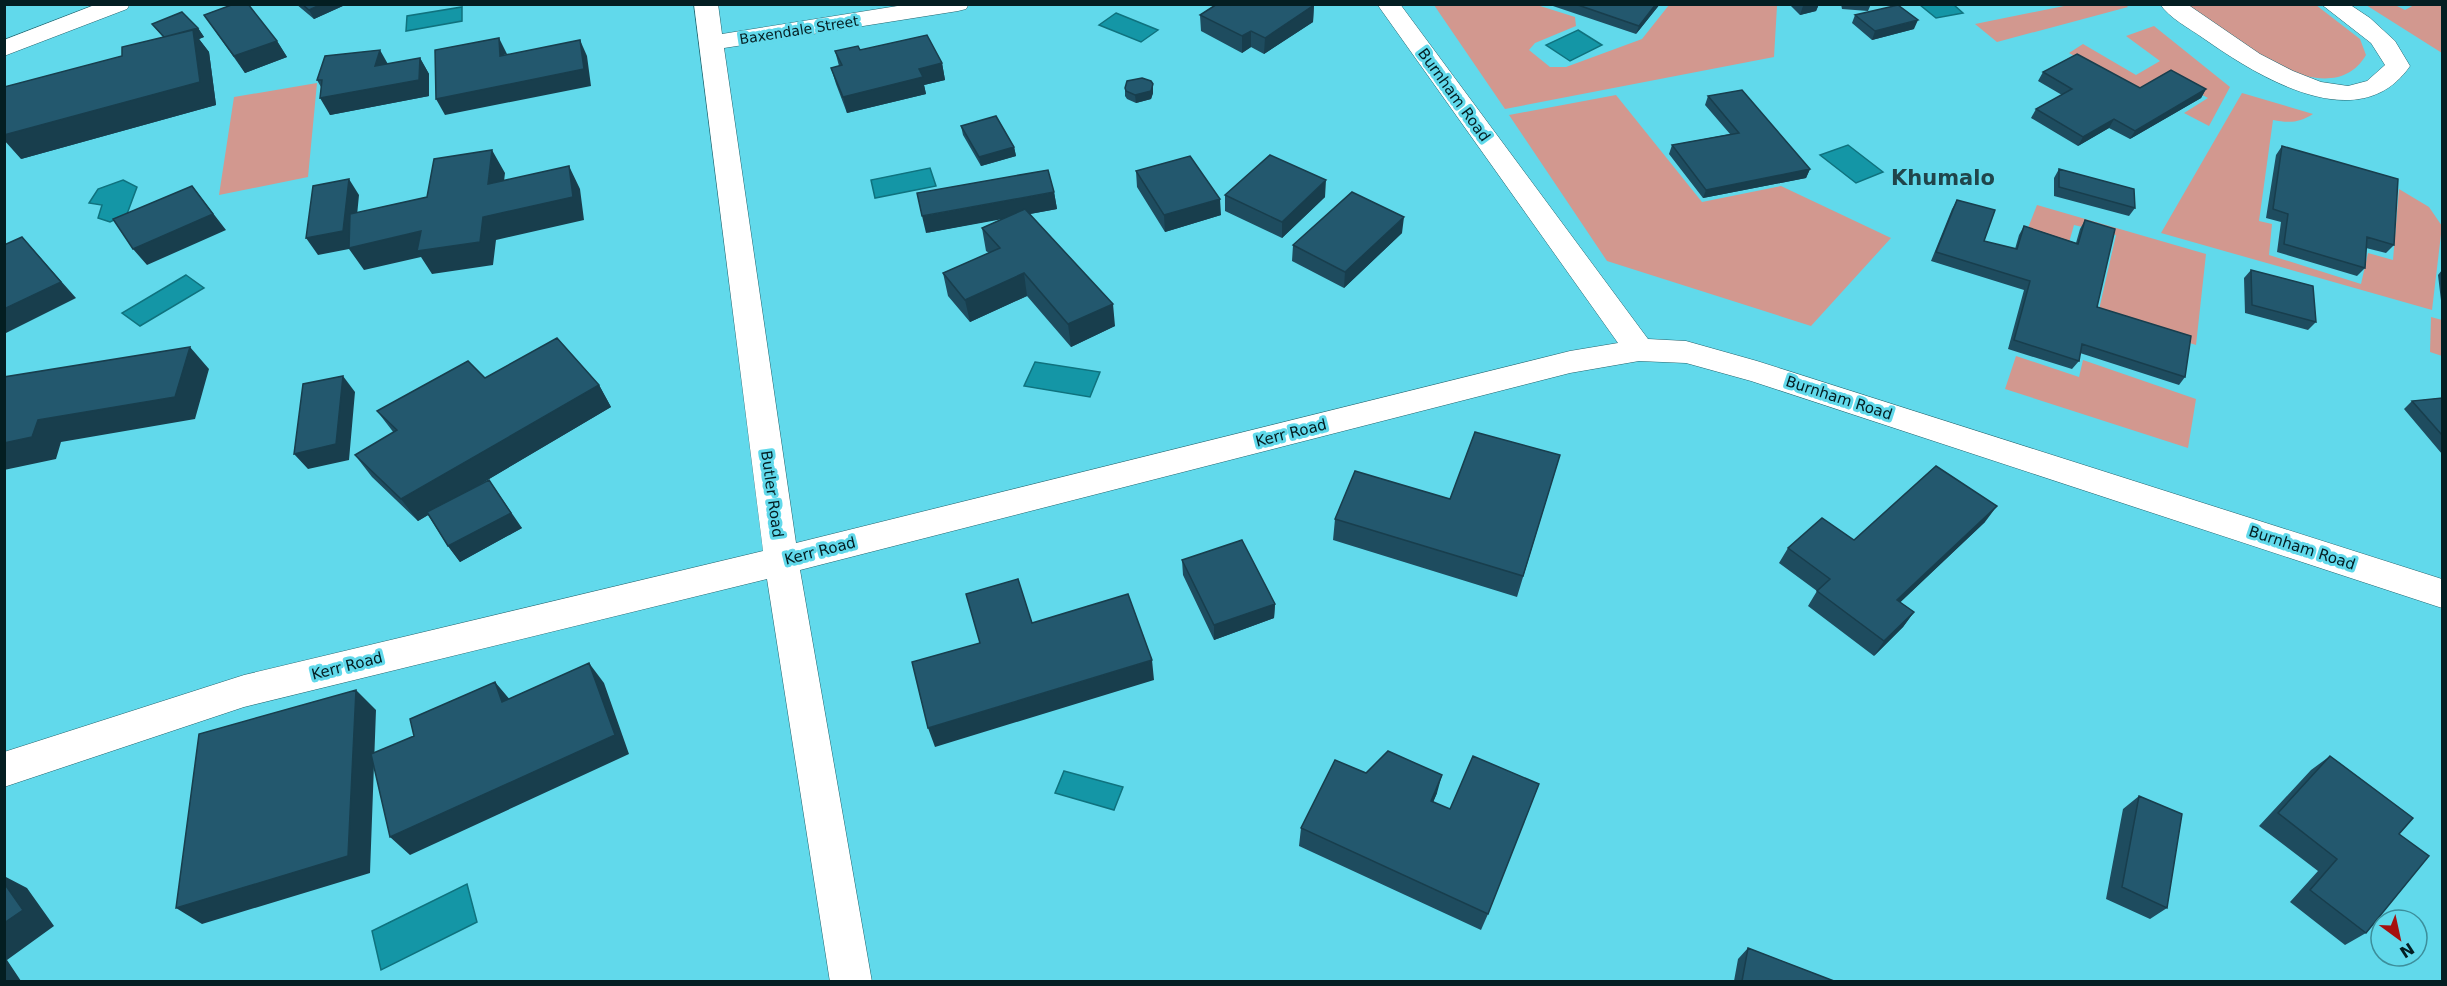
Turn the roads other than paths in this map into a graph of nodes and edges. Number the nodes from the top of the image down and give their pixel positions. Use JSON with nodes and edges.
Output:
{"nodes":[{"id":1,"x":119,"y":4,"type":"edge"},
{"id":2,"x":706,"y":4,"type":"edge"},
{"id":3,"x":958,"y":4,"type":"edge"},
{"id":4,"x":1388,"y":4,"type":"edge"},
{"id":5,"x":2171,"y":4,"type":"edge"},
{"id":6,"x":2332,"y":4,"type":"edge"},
{"id":7,"x":711,"y":43,"type":"junction"},
{"id":8,"x":4,"y":48,"type":"edge"},
{"id":9,"x":1639,"y":350,"type":"junction"},
{"id":10,"x":781,"y":561,"type":"junction"},
{"id":11,"x":2442,"y":594,"type":"edge"},
{"id":12,"x":4,"y":770,"type":"edge"},
{"id":13,"x":851,"y":981,"type":"edge"}],
"edges":[{"from":1,"to":8,"type":"street"},
{"from":2,"to":7,"type":"street","name":"Butler Road"},
{"from":3,"to":7,"type":"street","name":"Baxendale Street"},
{"from":4,"to":9,"type":"street","name":"Burnham Road"},
{"from":5,"to":6,"type":"street"},
{"from":7,"to":10,"type":"street","name":"Butler Road"},
{"from":9,"to":10,"type":"street","name":"Kerr Road"},
{"from":9,"to":11,"type":"street","name":"Burnham Road"},
{"from":10,"to":12,"type":"street","name":"Kerr Road"},
{"from":10,"to":13,"type":"street","name":"Butler Road"}]}
